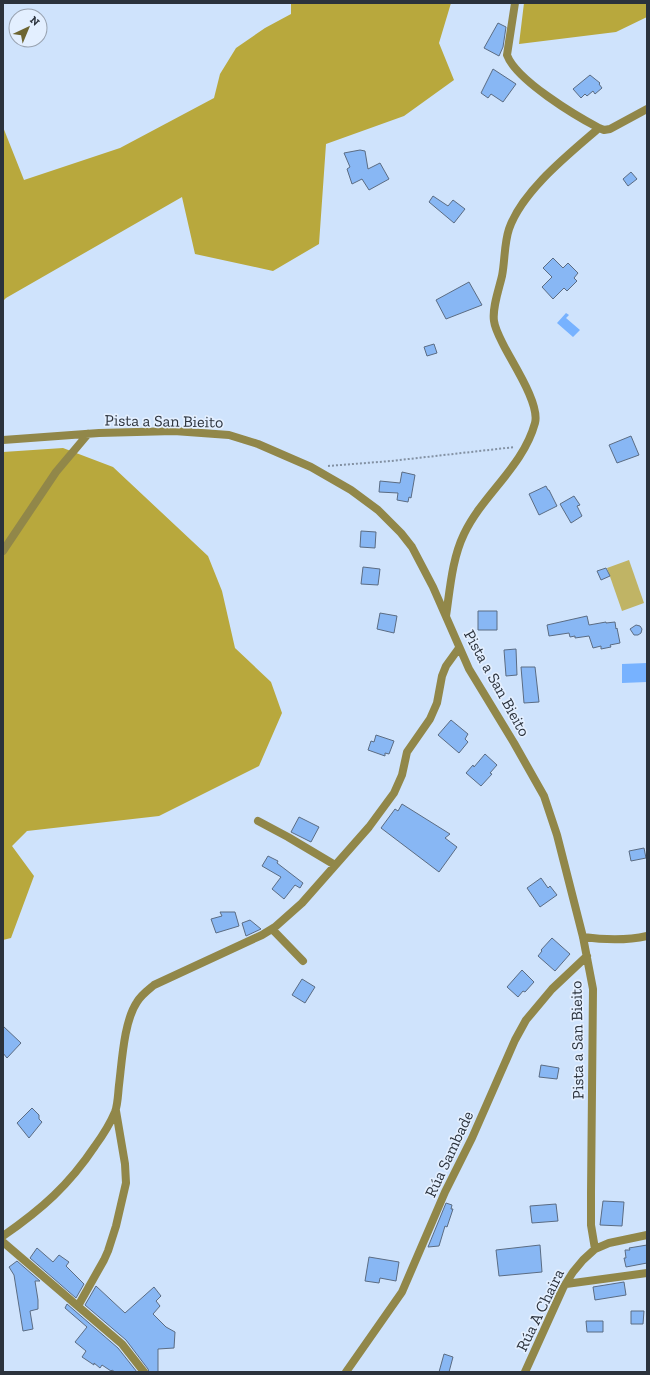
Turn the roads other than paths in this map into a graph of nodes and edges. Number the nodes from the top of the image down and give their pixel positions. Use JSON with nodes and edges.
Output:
{"nodes":[{"id":1,"x":515,"y":3,"type":"edge"},
{"id":2,"x":647,"y":109,"type":"edge"},
{"id":3,"x":599,"y":128,"type":"junction"},
{"id":4,"x":88,"y":434,"type":"junction"},
{"id":5,"x":3,"y":440,"type":"edge"},
{"id":6,"x":3,"y":551,"type":"edge"},
{"id":7,"x":446,"y":617,"type":"junction"},
{"id":8,"x":459,"y":648,"type":"junction"},
{"id":9,"x":258,"y":821,"type":"dead end"},
{"id":10,"x":335,"y":865,"type":"junction"},
{"id":11,"x":272,"y":929,"type":"junction"},
{"id":12,"x":647,"y":936,"type":"edge"},
{"id":13,"x":583,"y":937,"type":"junction"},
{"id":14,"x":588,"y":956,"type":"junction"},
{"id":15,"x":303,"y":961,"type":"dead end"},
{"id":16,"x":116,"y":1110,"type":"junction"},
{"id":17,"x":647,"y":1235,"type":"edge"},
{"id":18,"x":3,"y":1236,"type":"edge"},
{"id":19,"x":3,"y":1242,"type":"edge"},
{"id":20,"x":595,"y":1249,"type":"junction"},
{"id":21,"x":647,"y":1273,"type":"edge"},
{"id":22,"x":566,"y":1284,"type":"junction"},
{"id":23,"x":78,"y":1306,"type":"junction"},
{"id":24,"x":144,"y":1372,"type":"edge"},
{"id":25,"x":346,"y":1372,"type":"edge"},
{"id":26,"x":525,"y":1372,"type":"edge"}],
"edges":[{"from":1,"to":3,"type":"street"},
{"from":2,"to":3,"type":"street"},
{"from":3,"to":7,"type":"street"},
{"from":4,"to":5,"type":"street","name":"Pista a San Bieito"},
{"from":4,"to":6,"type":"street"},
{"from":4,"to":7,"type":"street","name":"Pista a San Bieito"},
{"from":7,"to":8,"type":"street","name":"Pista a San Bieito"},
{"from":8,"to":10,"type":"street"},
{"from":8,"to":13,"type":"street","name":"Pista a San Bieito"},
{"from":9,"to":10,"type":"street"},
{"from":10,"to":11,"type":"street"},
{"from":11,"to":15,"type":"street"},
{"from":11,"to":16,"type":"street"},
{"from":12,"to":13,"type":"street"},
{"from":13,"to":14,"type":"street","name":"Pista a San Bieito"},
{"from":14,"to":20,"type":"street","name":"Pista a San Bieito"},
{"from":14,"to":25,"type":"street","name":"Rúa Sambade"},
{"from":16,"to":18,"type":"street"},
{"from":16,"to":23,"type":"street"},
{"from":17,"to":20,"type":"street","name":"Rúa A Chaira"},
{"from":19,"to":23,"type":"street"},
{"from":20,"to":22,"type":"street","name":"Rúa A Chaira"},
{"from":21,"to":22,"type":"street"},
{"from":22,"to":26,"type":"street","name":"Rúa A Chaira"},
{"from":23,"to":24,"type":"street"}]}
